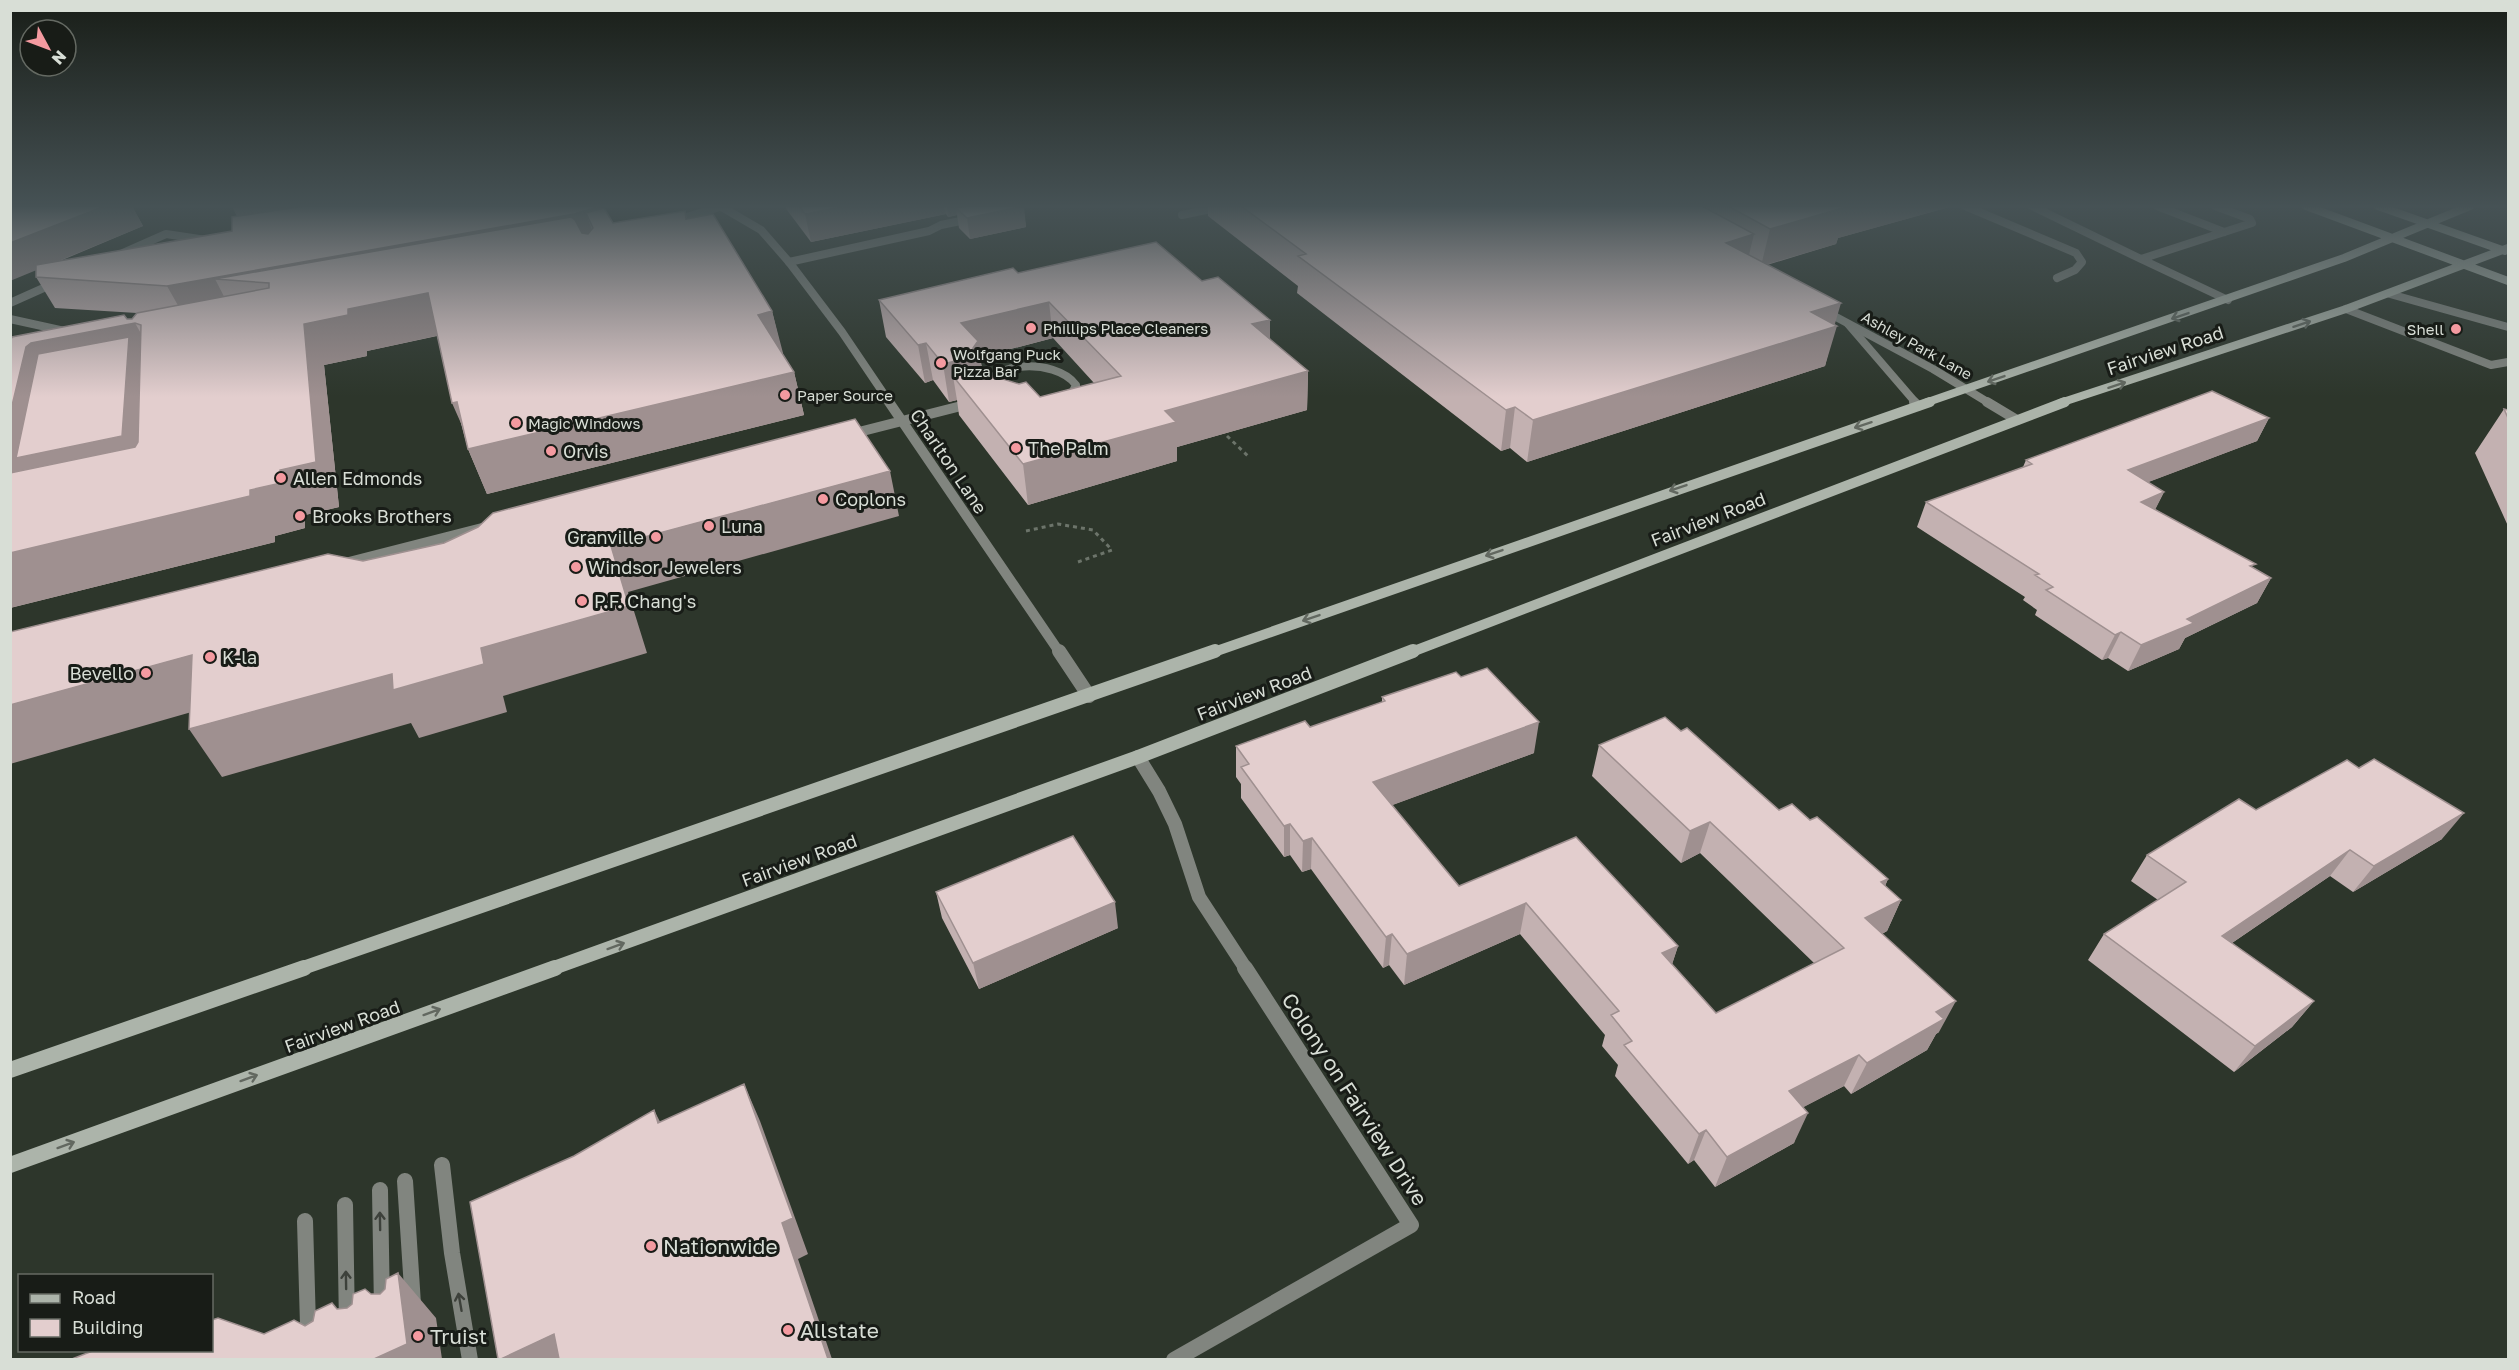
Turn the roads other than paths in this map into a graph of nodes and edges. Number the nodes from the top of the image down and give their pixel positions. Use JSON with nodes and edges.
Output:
{"nodes":[{"id":1,"x":795,"y":270,"type":"edge"},
{"id":2,"x":2075,"y":270,"type":"edge"},
{"id":3,"x":2164,"y":270,"type":"edge"},
{"id":4,"x":2311,"y":270,"type":"edge"},
{"id":5,"x":2453,"y":270,"type":"edge"},
{"id":6,"x":2479,"y":270,"type":"edge"},
{"id":7,"x":2057,"y":278,"type":"dead end"},
{"id":8,"x":62,"y":280,"type":"edge"},
{"id":9,"x":2508,"y":281,"type":"edge"},
{"id":10,"x":2390,"y":294,"type":"junction"},
{"id":11,"x":2228,"y":300,"type":"junction"},
{"id":12,"x":10,"y":303,"type":"edge"},
{"id":13,"x":1812,"y":303,"type":"edge"},
{"id":14,"x":2346,"y":309,"type":"junction"},
{"id":15,"x":10,"y":319,"type":"edge"},
{"id":16,"x":1848,"y":324,"type":"junction"},
{"id":17,"x":2508,"y":327,"type":"edge"},
{"id":18,"x":75,"y":334,"type":"edge"},
{"id":19,"x":2508,"y":362,"type":"edge"},
{"id":20,"x":1966,"y":389,"type":"junction"},
{"id":21,"x":983,"y":401,"type":"junction"},
{"id":22,"x":1918,"y":406,"type":"junction"},
{"id":23,"x":2017,"y":420,"type":"junction"},
{"id":24,"x":902,"y":422,"type":"junction"},
{"id":25,"x":831,"y":440,"type":"edge"},
{"id":26,"x":498,"y":524,"type":"edge"},
{"id":27,"x":327,"y":567,"type":"edge"},
{"id":28,"x":1089,"y":696,"type":"junction"},
{"id":29,"x":1138,"y":757,"type":"junction"},
{"id":30,"x":10,"y":1070,"type":"edge"},
{"id":31,"x":10,"y":1164,"type":"edge"},
{"id":32,"x":442,"y":1165,"type":"dead end"},
{"id":33,"x":405,"y":1181,"type":"dead end"},
{"id":34,"x":380,"y":1190,"type":"dead end"},
{"id":35,"x":345,"y":1205,"type":"dead end"},
{"id":36,"x":305,"y":1221,"type":"dead end"},
{"id":37,"x":414,"y":1317,"type":"dead end"},
{"id":38,"x":382,"y":1331,"type":"edge"},
{"id":39,"x":347,"y":1347,"type":"edge"},
{"id":40,"x":309,"y":1359,"type":"edge"},
{"id":41,"x":470,"y":1359,"type":"edge"},
{"id":42,"x":1174,"y":1359,"type":"edge"}],
"edges":[{"from":1,"to":24,"type":"street","name":"Charlton Lane"},
{"from":2,"to":7,"type":"street"},
{"from":3,"to":11,"type":"street"},
{"from":4,"to":11,"type":"main road","name":"Fairview Road"},
{"from":5,"to":10,"type":"main road","name":"Fairview Road"},
{"from":6,"to":9,"type":"main road"},
{"from":8,"to":12,"type":"street"},
{"from":10,"to":14,"type":"main road","name":"Fairview Road"},
{"from":10,"to":17,"type":"street"},
{"from":11,"to":20,"type":"main road","name":"Fairview Road","one_way":true},
{"from":13,"to":16,"type":"street","name":"Ashley Park Lane"},
{"from":14,"to":19,"type":"street"},
{"from":23,"to":14,"type":"main road","name":"Fairview Road","one_way":true},
{"from":15,"to":18,"type":"street"},
{"from":16,"to":20,"type":"street","name":"Ashley Park Lane"},
{"from":16,"to":22,"type":"street"},
{"from":20,"to":22,"type":"main road","name":"Fairview Road"},
{"from":20,"to":23,"type":"street","name":"Ashley Park Lane"},
{"from":21,"to":21,"type":"street"},
{"from":21,"to":24,"type":"street"},
{"from":22,"to":28,"type":"main road","name":"Fairview Road","one_way":true},
{"from":23,"to":29,"type":"main road","name":"Fairview Road"},
{"from":24,"to":25,"type":"street"},
{"from":24,"to":28,"type":"street","name":"Charlton Lane"},
{"from":26,"to":27,"type":"street"},
{"from":28,"to":30,"type":"main road","name":"Fairview Road"},
{"from":31,"to":29,"type":"main road","name":"Fairview Road","one_way":true},
{"from":29,"to":42,"type":"street","name":"Colony on Fairview Drive"},
{"from":41,"to":32,"type":"street","one_way":true},
{"from":33,"to":37,"type":"street"},
{"from":38,"to":34,"type":"street","one_way":true},
{"from":39,"to":35,"type":"street","one_way":true},
{"from":36,"to":40,"type":"street"}]}
